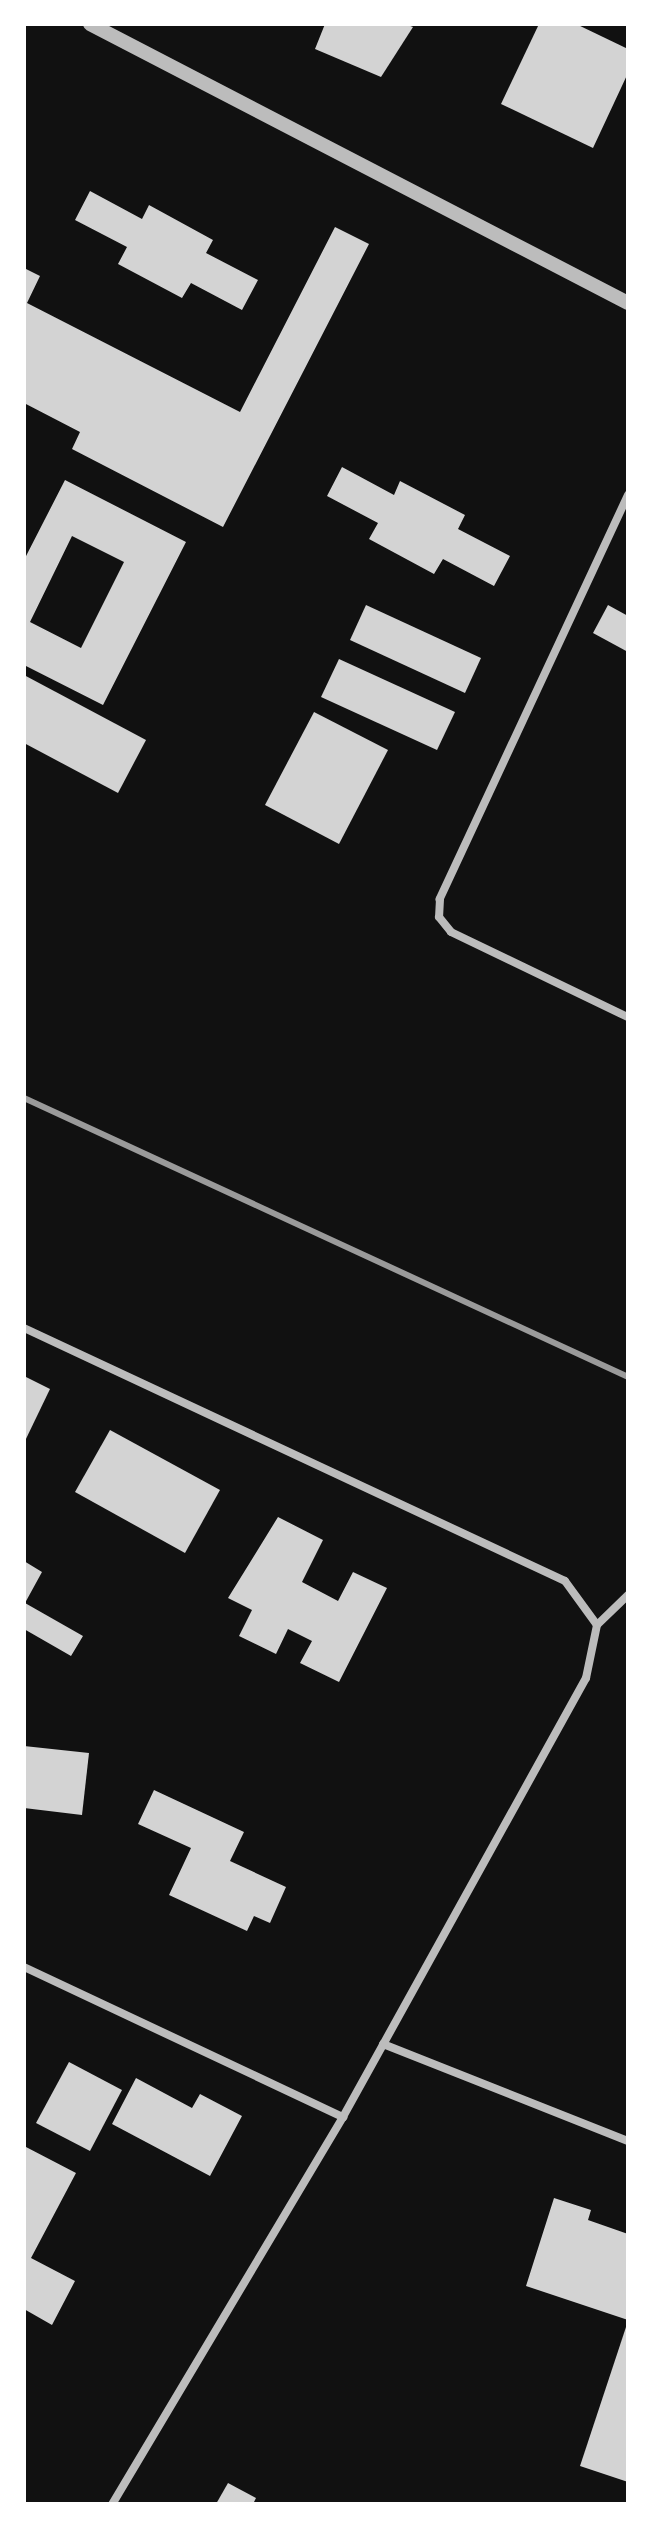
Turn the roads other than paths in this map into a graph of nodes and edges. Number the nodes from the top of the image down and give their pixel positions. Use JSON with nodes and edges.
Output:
{"nodes":[{"id":1,"x":90,"y":24,"type":"edge"},
{"id":2,"x":628,"y":303,"type":"edge"},
{"id":3,"x":628,"y":495,"type":"edge"},
{"id":4,"x":628,"y":1017,"type":"edge"},
{"id":5,"x":24,"y":1328,"type":"edge"},
{"id":6,"x":628,"y":1595,"type":"edge"},
{"id":7,"x":597,"y":1625,"type":"junction"},
{"id":8,"x":24,"y":1967,"type":"edge"},
{"id":9,"x":383,"y":2044,"type":"junction"},
{"id":10,"x":343,"y":2117,"type":"junction"},
{"id":11,"x":628,"y":2141,"type":"edge"},
{"id":12,"x":112,"y":2504,"type":"edge"}],
"edges":[{"from":1,"to":2,"type":"street"},
{"from":3,"to":4,"type":"street"},
{"from":5,"to":7,"type":"street"},
{"from":6,"to":7,"type":"street"},
{"from":7,"to":9,"type":"street"},
{"from":8,"to":10,"type":"street"},
{"from":9,"to":10,"type":"street"},
{"from":9,"to":11,"type":"street"},
{"from":10,"to":12,"type":"street"}]}
